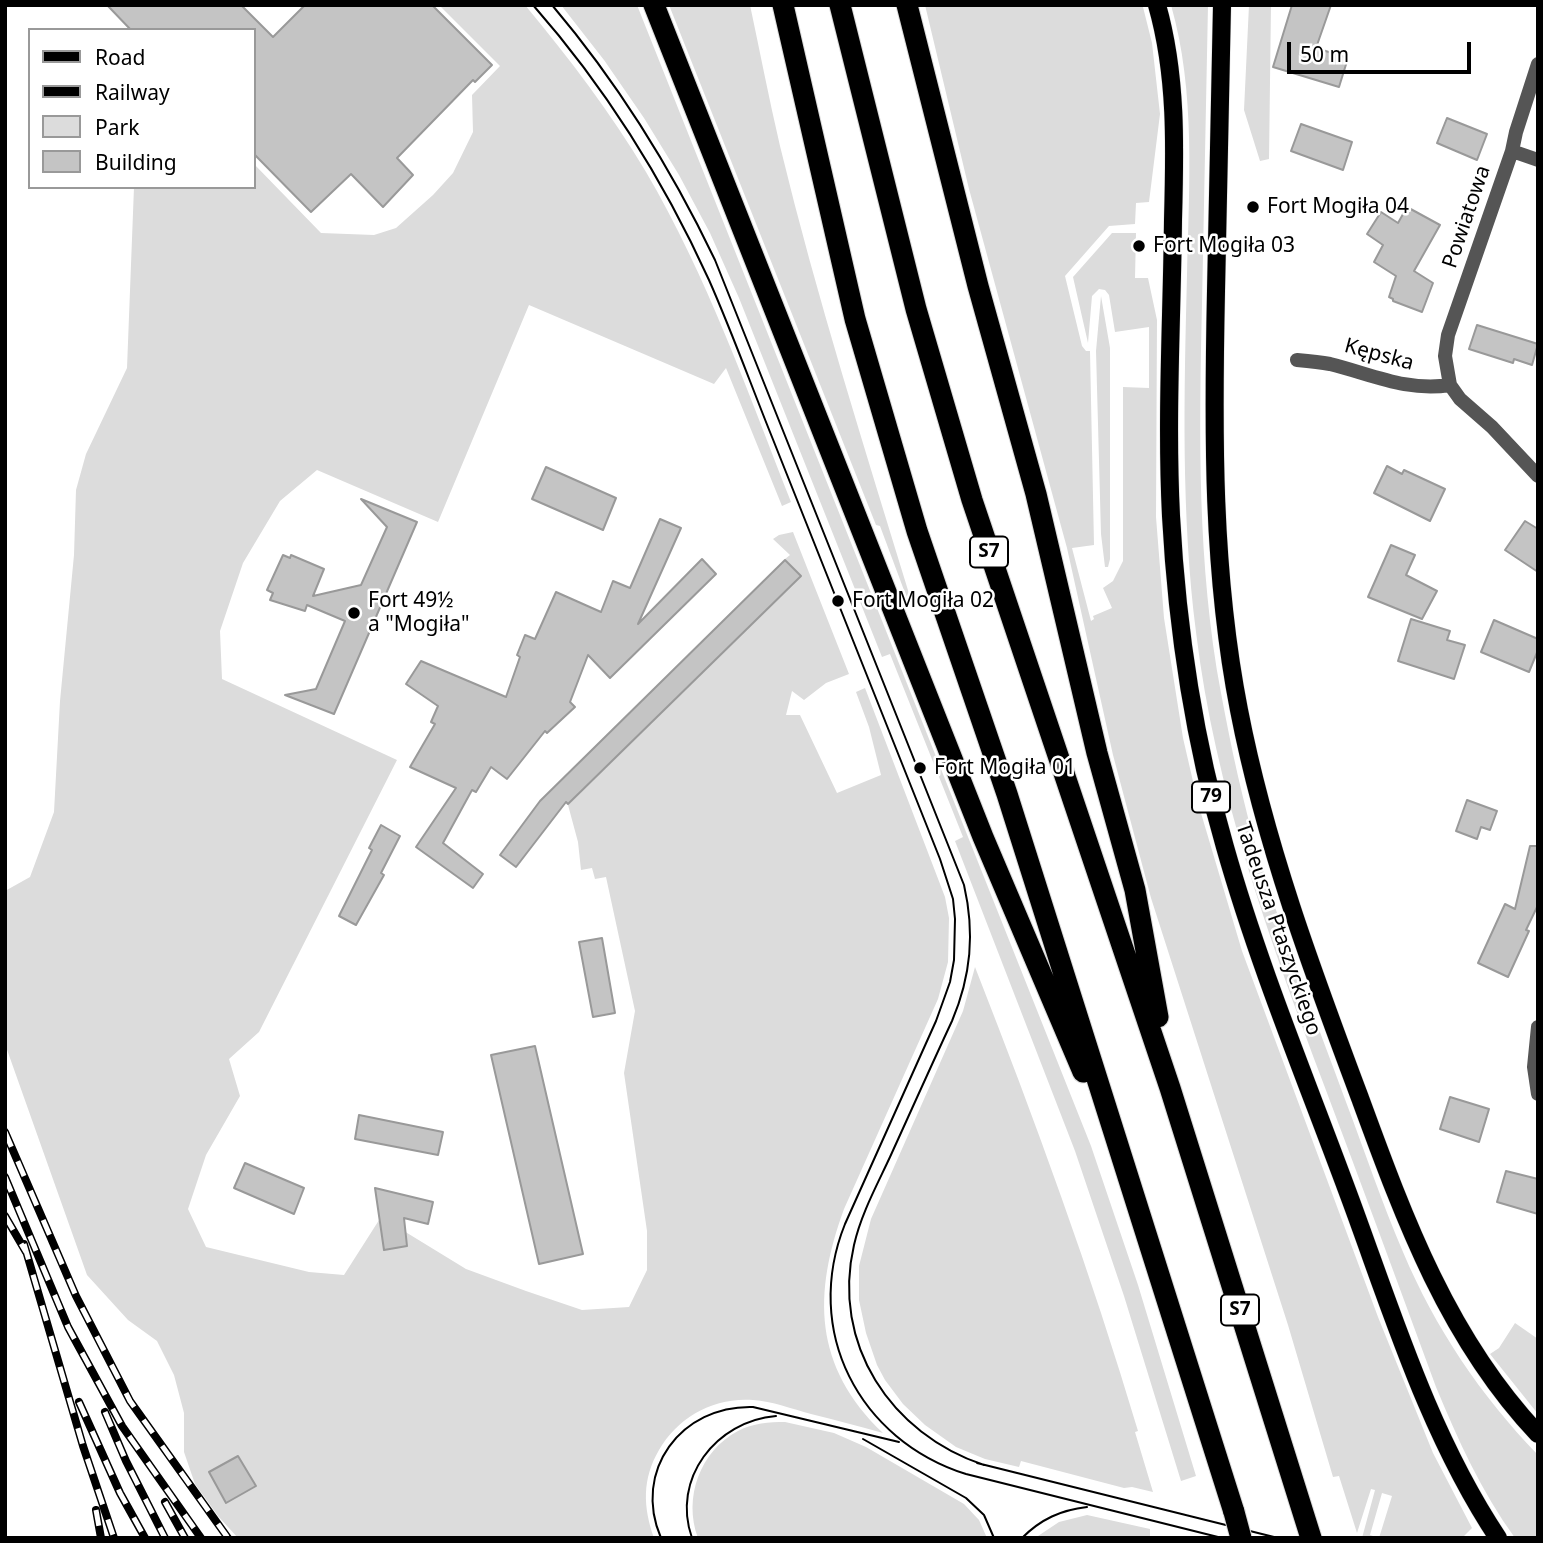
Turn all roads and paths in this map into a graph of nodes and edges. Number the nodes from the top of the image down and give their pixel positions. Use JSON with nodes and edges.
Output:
{"nodes":[{"id":1,"x":654,"y":5,"type":"edge"},
{"id":2,"x":783,"y":5,"type":"edge"},
{"id":3,"x":840,"y":5,"type":"edge"},
{"id":4,"x":907,"y":5,"type":"edge"},
{"id":5,"x":1157,"y":5,"type":"edge"},
{"id":6,"x":1222,"y":5,"type":"edge"},
{"id":7,"x":1538,"y":64,"type":"edge"},
{"id":8,"x":1512,"y":151,"type":"junction"},
{"id":9,"x":1538,"y":160,"type":"edge"},
{"id":10,"x":1297,"y":360,"type":"dead end"},
{"id":11,"x":1450,"y":385,"type":"junction"},
{"id":12,"x":1538,"y":475,"type":"edge"},
{"id":13,"x":1538,"y":1027,"type":"edge"},
{"id":14,"x":1170,"y":1088,"type":"junction"},
{"id":15,"x":1538,"y":1094,"type":"edge"},
{"id":16,"x":1128,"y":1177,"type":"junction"},
{"id":17,"x":1538,"y":1434,"type":"edge"},
{"id":18,"x":1310,"y":1534,"type":"edge"},
{"id":19,"x":1241,"y":1538,"type":"edge"},
{"id":20,"x":1499,"y":1538,"type":"edge"}],
"edges":[{"from":1,"to":16,"type":"highway"},
{"from":2,"to":16,"type":"highway"},
{"from":3,"to":14,"type":"highway","number":"S7"},
{"from":4,"to":14,"type":"highway"},
{"from":5,"to":20,"type":"main road","name":"Tadeusza Ptaszyckiego","number":"79"},
{"from":6,"to":17,"type":"main road","name":"Tadeusza Ptaszyckiego","number":"79"},
{"from":7,"to":8,"type":"street","name":"Powiatowa"},
{"from":8,"to":9,"type":"street"},
{"from":8,"to":11,"type":"street","name":"Powiatowa"},
{"from":10,"to":11,"type":"street","name":"Kępska"},
{"from":11,"to":12,"type":"street"},
{"from":13,"to":15,"type":"street"},
{"from":14,"to":18,"type":"highway","number":"S7"},
{"from":16,"to":19,"type":"highway","bridge":true}]}
